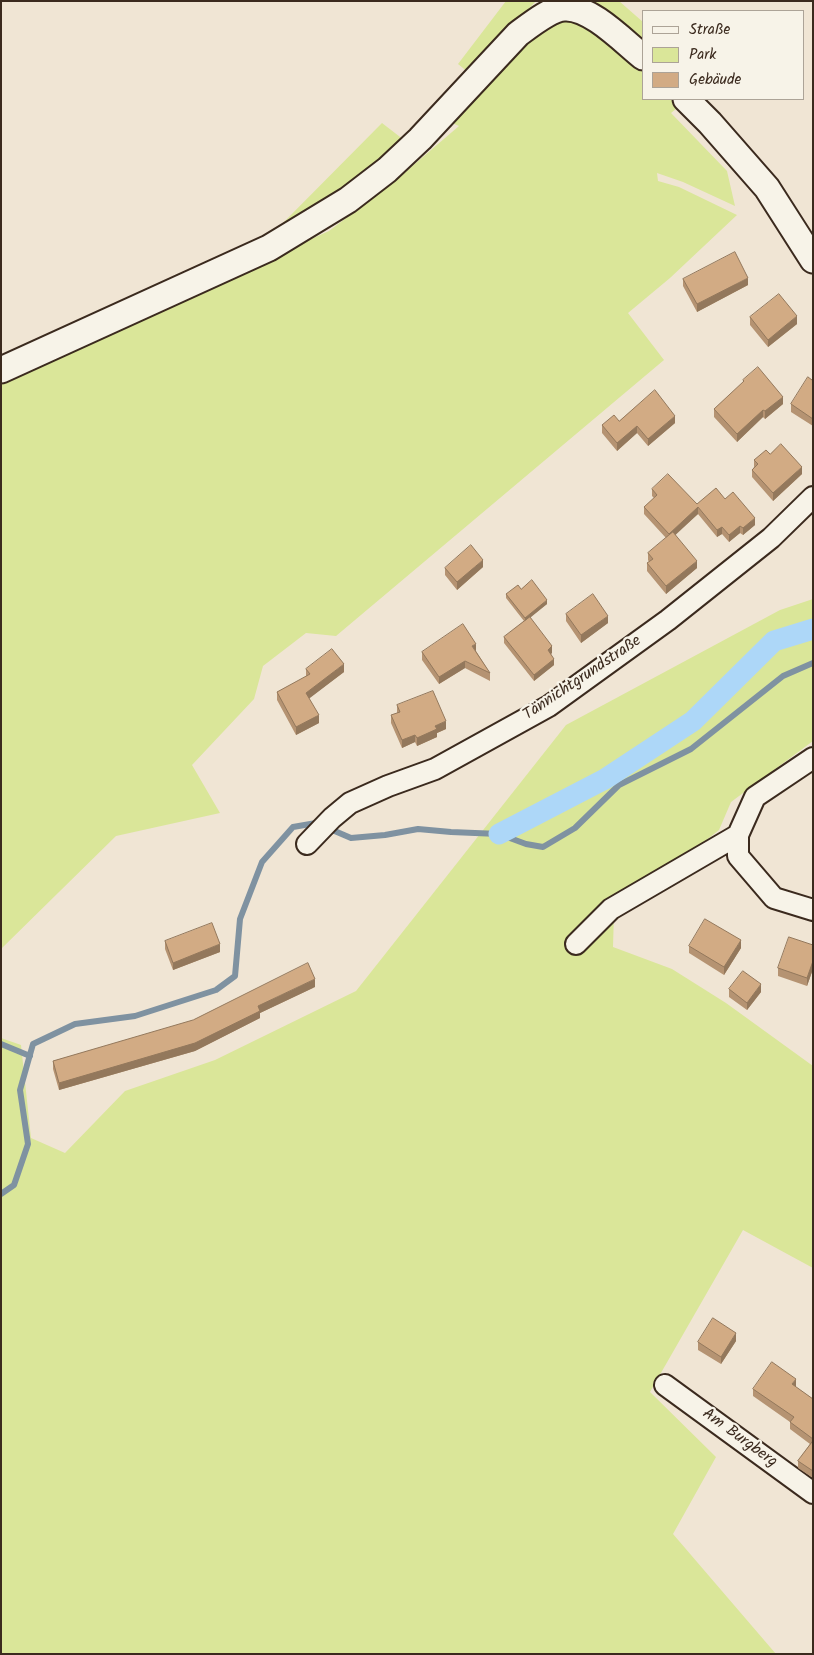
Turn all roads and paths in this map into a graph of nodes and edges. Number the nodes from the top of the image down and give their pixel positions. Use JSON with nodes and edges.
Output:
{"nodes":[{"id":1,"x":642,"y":56,"type":"edge"},
{"id":2,"x":687,"y":100,"type":"edge"},
{"id":3,"x":813,"y":260,"type":"edge"},
{"id":4,"x":1,"y":370,"type":"edge"},
{"id":5,"x":813,"y":497,"type":"edge"},
{"id":6,"x":813,"y":758,"type":"edge"},
{"id":7,"x":813,"y":773,"type":"edge"},
{"id":8,"x":780,"y":779,"type":"junction"},
{"id":9,"x":738,"y":835,"type":"junction"},
{"id":10,"x":307,"y":844,"type":"dead end"},
{"id":11,"x":813,"y":910,"type":"edge"},
{"id":12,"x":576,"y":944,"type":"dead end"},
{"id":13,"x":664,"y":1385,"type":"dead end"},
{"id":14,"x":813,"y":1493,"type":"edge"}],
"edges":[{"from":1,"to":4,"type":"street"},
{"from":2,"to":3,"type":"street"},
{"from":5,"to":10,"type":"street","name":"Tännichtgrundstraße"},
{"from":6,"to":8,"type":"street"},
{"from":7,"to":8,"type":"street"},
{"from":8,"to":9,"type":"street"},
{"from":9,"to":11,"type":"street"},
{"from":9,"to":12,"type":"street"},
{"from":13,"to":14,"type":"street","name":"Am Burgberg"}]}
